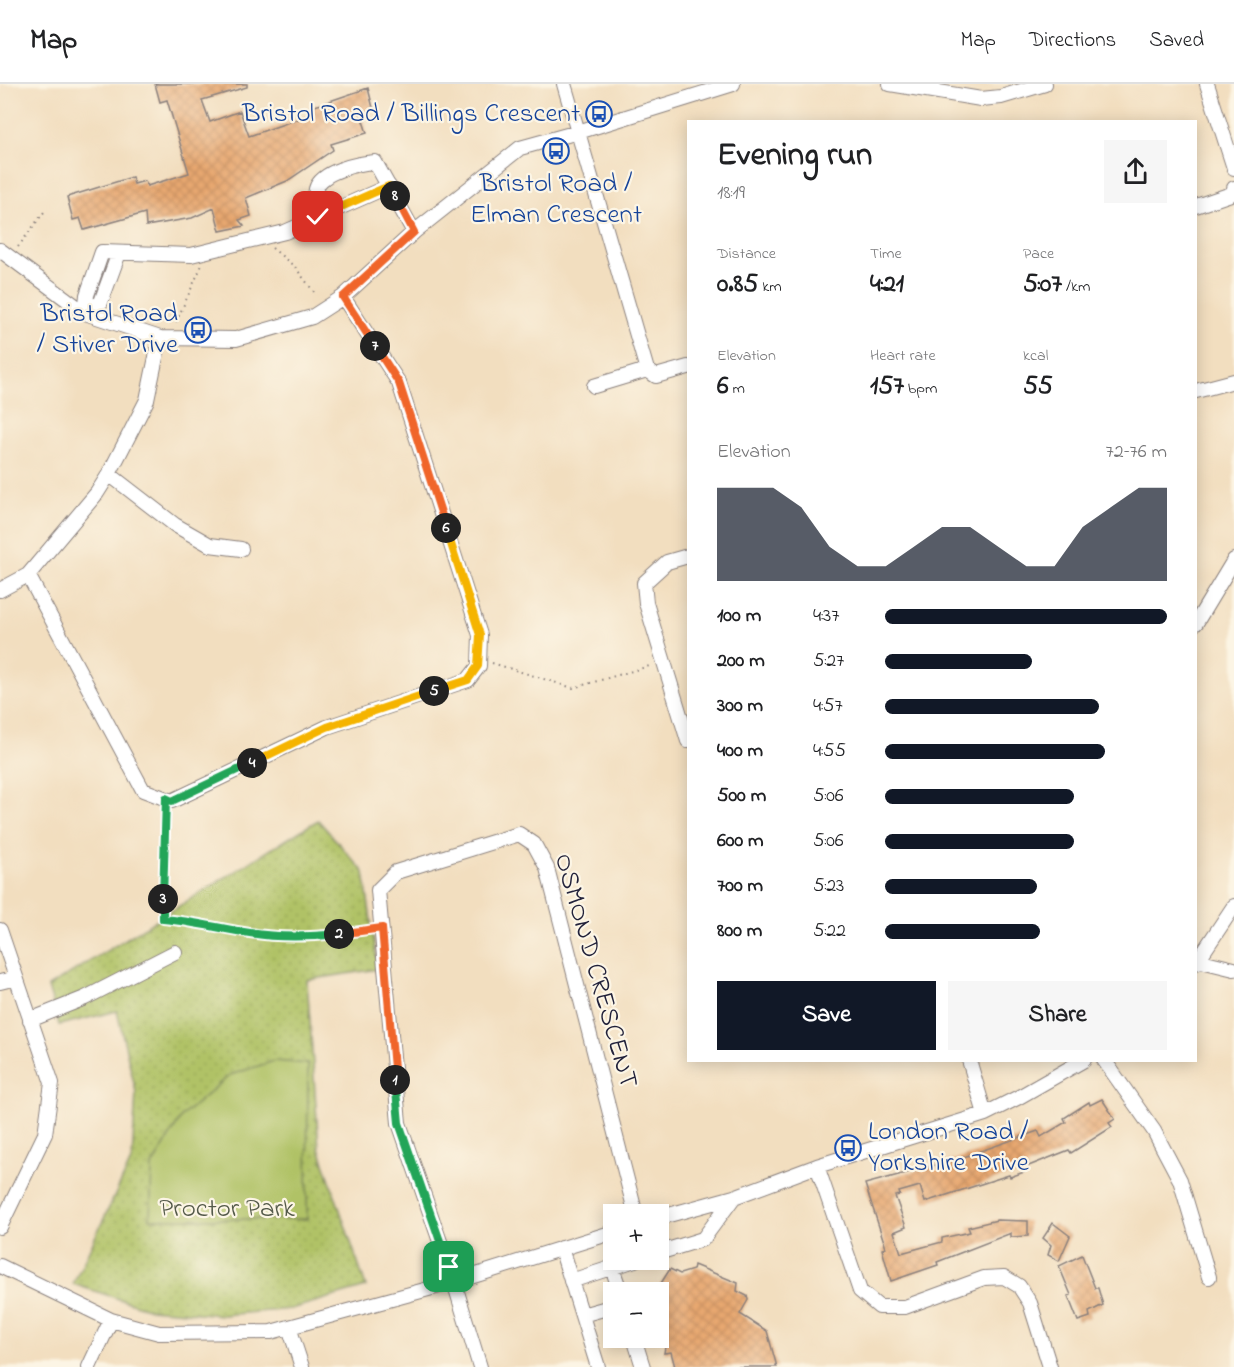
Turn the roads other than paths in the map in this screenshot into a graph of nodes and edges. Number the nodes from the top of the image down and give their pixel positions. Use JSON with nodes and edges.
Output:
{"nodes":[{"id":1,"x":564,"y":84,"type":"edge"},
{"id":2,"x":733,"y":84,"type":"edge"},
{"id":3,"x":890,"y":84,"type":"edge"},
{"id":4,"x":1045,"y":84,"type":"edge"},
{"id":5,"x":1207,"y":84,"type":"edge"},
{"id":6,"x":1000,"y":91,"type":"edge"},
{"id":7,"x":578,"y":132,"type":"junction"},
{"id":8,"x":1234,"y":168,"type":"edge"},
{"id":9,"x":389,"y":186,"type":"junction"},
{"id":10,"x":1234,"y":188,"type":"edge"},
{"id":11,"x":1197,"y":206,"type":"edge"},
{"id":12,"x":318,"y":217,"type":"junction"},
{"id":13,"x":414,"y":232,"type":"junction"},
{"id":14,"x":119,"y":253,"type":"junction"},
{"id":15,"x":4,"y":254,"type":"edge"},
{"id":16,"x":343,"y":297,"type":"junction"},
{"id":17,"x":86,"y":313,"type":"junction"},
{"id":18,"x":160,"y":338,"type":"junction"},
{"id":19,"x":687,"y":367,"type":"edge"},
{"id":20,"x":647,"y":370,"type":"junction"},
{"id":21,"x":1234,"y":381,"type":"edge"},
{"id":22,"x":594,"y":386,"type":"dead end"},
{"id":23,"x":1197,"y":391,"type":"edge"},
{"id":24,"x":109,"y":474,"type":"junction"},
{"id":25,"x":242,"y":549,"type":"dead end"},
{"id":26,"x":687,"y":556,"type":"edge"},
{"id":27,"x":1234,"y":561,"type":"edge"},
{"id":28,"x":28,"y":575,"type":"junction"},
{"id":29,"x":0,"y":590,"type":"edge"},
{"id":30,"x":1197,"y":621,"type":"edge"},
{"id":31,"x":687,"y":738,"type":"edge"},
{"id":32,"x":1234,"y":906,"type":"edge"},
{"id":33,"x":0,"y":930,"type":"edge"},
{"id":34,"x":175,"y":952,"type":"dead end"},
{"id":35,"x":1197,"y":960,"type":"edge"},
{"id":36,"x":1197,"y":961,"type":"edge"},
{"id":37,"x":1234,"y":969,"type":"edge"},
{"id":38,"x":16,"y":978,"type":"junction"},
{"id":39,"x":0,"y":982,"type":"edge"},
{"id":40,"x":30,"y":1020,"type":"junction"},
{"id":41,"x":970,"y":1062,"type":"edge"},
{"id":42,"x":1080,"y":1062,"type":"edge"},
{"id":43,"x":1105,"y":1062,"type":"edge"},
{"id":44,"x":985,"y":1114,"type":"junction"},
{"id":45,"x":817,"y":1166,"type":"junction"},
{"id":46,"x":734,"y":1197,"type":"junction"},
{"id":47,"x":633,"y":1204,"type":"edge"},
{"id":48,"x":669,"y":1215,"type":"edge"},
{"id":49,"x":0,"y":1227,"type":"edge"},
{"id":50,"x":603,"y":1235,"type":"edge"},
{"id":51,"x":561,"y":1248,"type":"junction"},
{"id":52,"x":669,"y":1250,"type":"edge"},
{"id":53,"x":0,"y":1266,"type":"edge"},
{"id":54,"x":606,"y":1270,"type":"edge"},
{"id":55,"x":1209,"y":1276,"type":"dead end"},
{"id":56,"x":571,"y":1281,"type":"junction"},
{"id":57,"x":454,"y":1282,"type":"junction"},
{"id":58,"x":603,"y":1309,"type":"edge"},
{"id":59,"x":582,"y":1315,"type":"junction"},
{"id":60,"x":111,"y":1320,"type":"junction"},
{"id":61,"x":289,"y":1327,"type":"junction"},
{"id":62,"x":637,"y":1348,"type":"edge"},
{"id":63,"x":89,"y":1367,"type":"edge"},
{"id":64,"x":302,"y":1367,"type":"edge"},
{"id":65,"x":480,"y":1367,"type":"edge"},
{"id":66,"x":598,"y":1367,"type":"edge"},
{"id":67,"x":643,"y":1367,"type":"edge"},
{"id":68,"x":1050,"y":1367,"type":"edge"}],
"edges":[{"from":1,"to":7,"type":"street"},
{"from":2,"to":7,"type":"street"},
{"from":3,"to":6,"type":"street"},
{"from":4,"to":6,"type":"street"},
{"from":5,"to":8,"type":"street"},
{"from":7,"to":13,"type":"street"},
{"from":7,"to":20,"type":"street"},
{"from":9,"to":12,"type":"street"},
{"from":9,"to":12,"type":"street"},
{"from":9,"to":13,"type":"street"},
{"from":10,"to":11,"type":"street"},
{"from":12,"to":14,"type":"street"},
{"from":13,"to":16,"type":"street"},
{"from":14,"to":17,"type":"street"},
{"from":14,"to":17,"type":"street"},
{"from":15,"to":17,"type":"street"},
{"from":16,"to":18,"type":"street"},
{"from":16,"to":28,"type":"street"},
{"from":17,"to":18,"type":"street"},
{"from":18,"to":24,"type":"street"},
{"from":19,"to":20,"type":"street"},
{"from":20,"to":22,"type":"street"},
{"from":21,"to":23,"type":"street"},
{"from":24,"to":25,"type":"street"},
{"from":24,"to":28,"type":"street"},
{"from":26,"to":31,"type":"street"},
{"from":27,"to":30,"type":"street"},
{"from":28,"to":29,"type":"street"},
{"from":32,"to":35,"type":"street"},
{"from":33,"to":38,"type":"street"},
{"from":34,"to":40,"type":"street"},
{"from":36,"to":37,"type":"street"},
{"from":38,"to":39,"type":"street"},
{"from":38,"to":40,"type":"street"},
{"from":40,"to":49,"type":"street"},
{"from":41,"to":44,"type":"street"},
{"from":42,"to":44,"type":"street"},
{"from":43,"to":55,"type":"street"},
{"from":44,"to":45,"type":"street"},
{"from":45,"to":46,"type":"street"},
{"from":45,"to":68,"type":"street"},
{"from":46,"to":48,"type":"street"},
{"from":46,"to":52,"type":"street"},
{"from":47,"to":57,"type":"street","name":"OSMOND CRESCENT"},
{"from":50,"to":51,"type":"street"},
{"from":51,"to":56,"type":"street"},
{"from":51,"to":57,"type":"street"},
{"from":53,"to":60,"type":"street"},
{"from":54,"to":56,"type":"street"},
{"from":56,"to":59,"type":"street"},
{"from":57,"to":61,"type":"street"},
{"from":57,"to":65,"type":"street","name":"OSMOND CRESCENT"},
{"from":58,"to":59,"type":"street"},
{"from":59,"to":66,"type":"street"},
{"from":60,"to":61,"type":"street"},
{"from":60,"to":63,"type":"street"},
{"from":61,"to":64,"type":"street"},
{"from":62,"to":67,"type":"street"}]}
